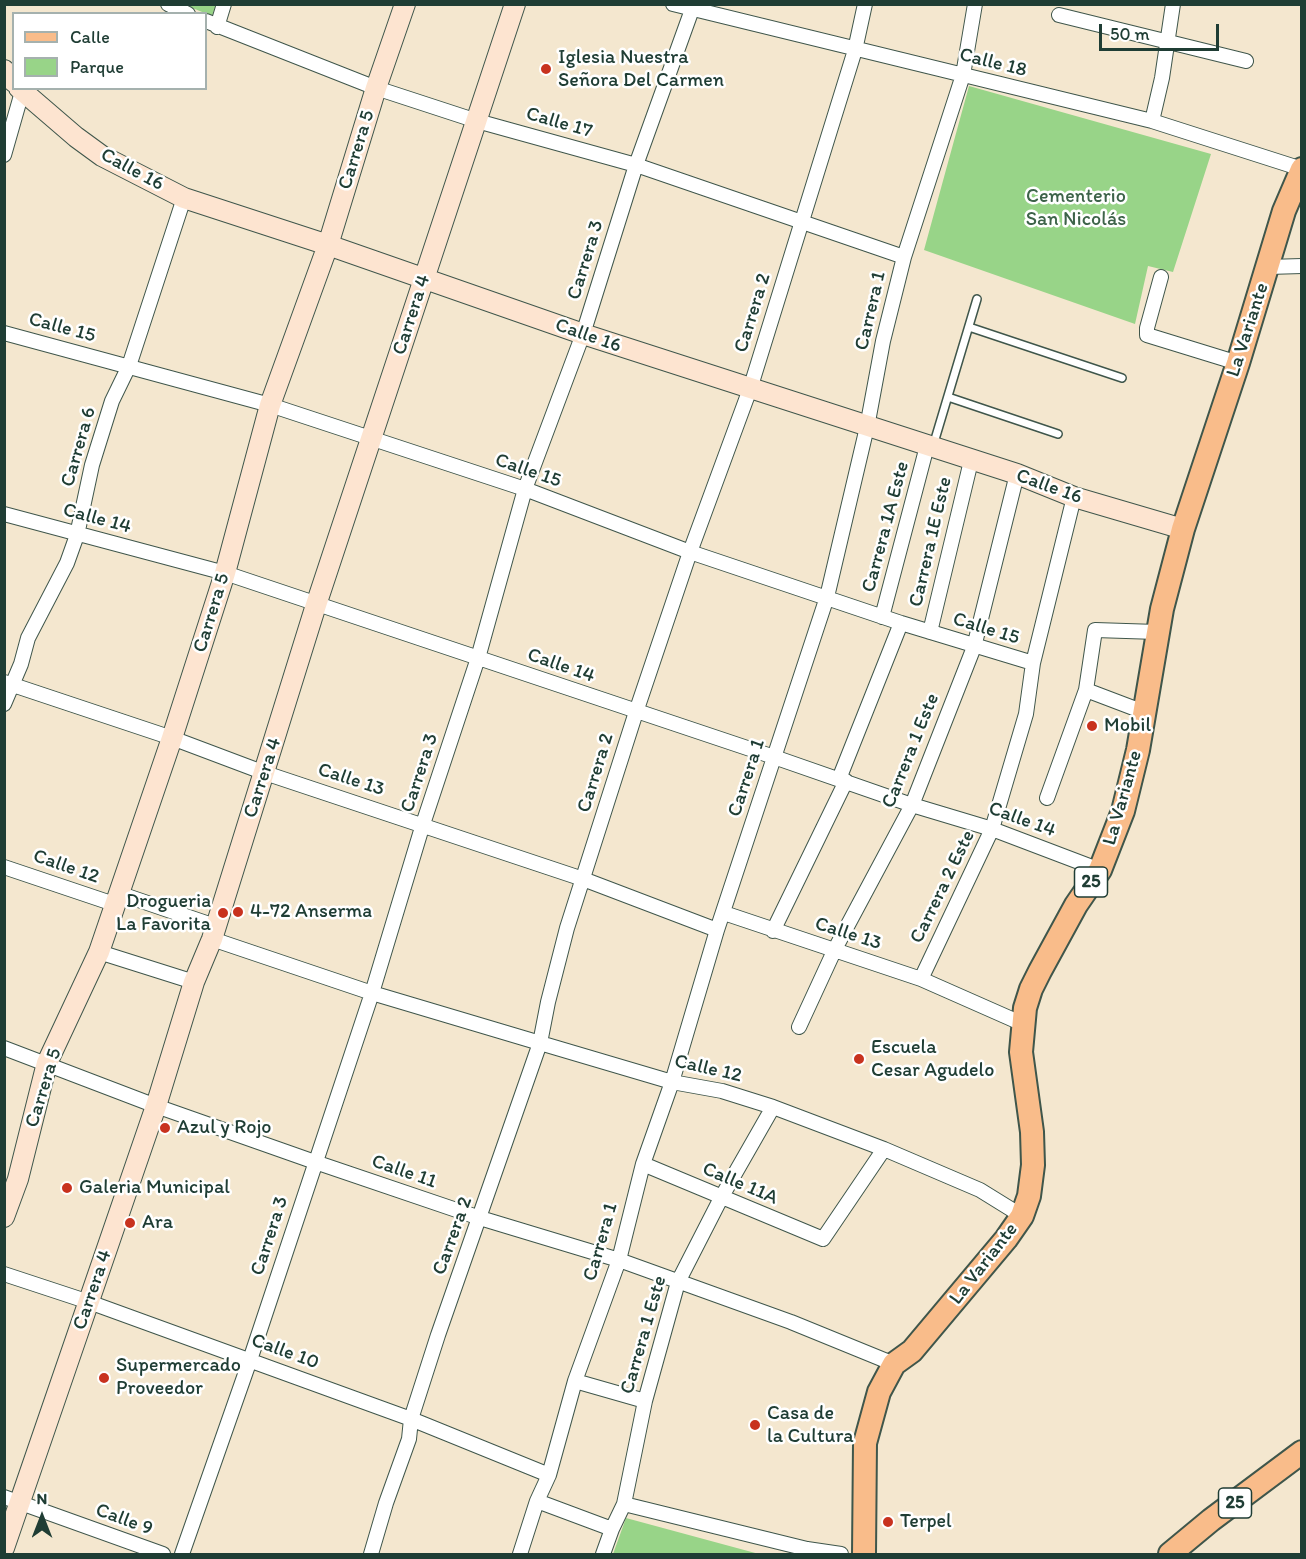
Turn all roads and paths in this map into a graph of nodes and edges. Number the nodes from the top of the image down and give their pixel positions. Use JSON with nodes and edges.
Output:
{"nodes":[{"id":1,"x":168,"y":4,"type":"edge"},
{"id":2,"x":224,"y":4,"type":"edge"},
{"id":3,"x":674,"y":4,"type":"edge"},
{"id":4,"x":865,"y":4,"type":"edge"},
{"id":5,"x":975,"y":4,"type":"edge"},
{"id":6,"x":1173,"y":4,"type":"edge"},
{"id":7,"x":515,"y":5,"type":"edge"},
{"id":8,"x":404,"y":6,"type":"edge"},
{"id":9,"x":693,"y":7,"type":"edge"},
{"id":10,"x":184,"y":12,"type":"edge"},
{"id":11,"x":1059,"y":15,"type":"dead end"},
{"id":12,"x":211,"y":24,"type":"edge"},
{"id":13,"x":1167,"y":42,"type":"junction"},
{"id":14,"x":855,"y":50,"type":"junction"},
{"id":15,"x":1246,"y":61,"type":"dead end"},
{"id":16,"x":963,"y":75,"type":"junction"},
{"id":17,"x":376,"y":88,"type":"junction"},
{"id":18,"x":13,"y":90,"type":"edge"},
{"id":19,"x":23,"y":90,"type":"edge"},
{"id":20,"x":477,"y":121,"type":"junction"},
{"id":21,"x":1152,"y":121,"type":"junction"},
{"id":22,"x":4,"y":155,"type":"edge"},
{"id":23,"x":636,"y":165,"type":"junction"},
{"id":24,"x":1302,"y":169,"type":"edge"},
{"id":25,"x":184,"y":198,"type":"junction"},
{"id":26,"x":802,"y":224,"type":"junction"},
{"id":27,"x":327,"y":245,"type":"junction"},
{"id":28,"x":904,"y":257,"type":"junction"},
{"id":29,"x":1302,"y":266,"type":"edge"},
{"id":30,"x":1268,"y":267,"type":"junction"},
{"id":31,"x":1161,"y":278,"type":"dead end"},
{"id":32,"x":423,"y":280,"type":"junction"},
{"id":33,"x":977,"y":299,"type":"dead end"},
{"id":34,"x":969,"y":327,"type":"junction"},
{"id":35,"x":4,"y":333,"type":"edge"},
{"id":36,"x":583,"y":334,"type":"junction"},
{"id":37,"x":1238,"y":363,"type":"junction"},
{"id":38,"x":129,"y":366,"type":"junction"},
{"id":39,"x":1122,"y":378,"type":"dead end"},
{"id":40,"x":750,"y":389,"type":"junction"},
{"id":41,"x":948,"y":397,"type":"junction"},
{"id":42,"x":270,"y":405,"type":"junction"},
{"id":43,"x":867,"y":427,"type":"junction"},
{"id":44,"x":1058,"y":434,"type":"dead end"},
{"id":45,"x":372,"y":440,"type":"junction"},
{"id":46,"x":930,"y":446,"type":"junction"},
{"id":47,"x":971,"y":460,"type":"junction"},
{"id":48,"x":1017,"y":474,"type":"junction"},
{"id":49,"x":525,"y":489,"type":"junction"},
{"id":50,"x":1074,"y":497,"type":"junction"},
{"id":51,"x":4,"y":514,"type":"edge"},
{"id":52,"x":1183,"y":529,"type":"junction"},
{"id":53,"x":77,"y":535,"type":"junction"},
{"id":54,"x":690,"y":552,"type":"junction"},
{"id":55,"x":225,"y":573,"type":"junction"},
{"id":56,"x":827,"y":597,"type":"junction"},
{"id":57,"x":316,"y":605,"type":"junction"},
{"id":58,"x":882,"y":616,"type":"junction"},
{"id":59,"x":901,"y":623,"type":"junction"},
{"id":60,"x":930,"y":632,"type":"junction"},
{"id":61,"x":1157,"y":632,"type":"junction"},
{"id":62,"x":974,"y":646,"type":"junction"},
{"id":63,"x":478,"y":658,"type":"junction"},
{"id":64,"x":1033,"y":663,"type":"junction"},
{"id":65,"x":8,"y":683,"type":"edge"},
{"id":66,"x":1086,"y":690,"type":"junction"},
{"id":67,"x":4,"y":704,"type":"edge"},
{"id":68,"x":636,"y":712,"type":"junction"},
{"id":69,"x":1144,"y":712,"type":"junction"},
{"id":70,"x":172,"y":738,"type":"junction"},
{"id":71,"x":774,"y":757,"type":"junction"},
{"id":72,"x":265,"y":772,"type":"junction"},
{"id":73,"x":842,"y":780,"type":"junction"},
{"id":74,"x":1047,"y":798,"type":"dead end"},
{"id":75,"x":912,"y":806,"type":"junction"},
{"id":76,"x":423,"y":824,"type":"junction"},
{"id":77,"x":992,"y":829,"type":"junction"},
{"id":78,"x":4,"y":867,"type":"edge"},
{"id":79,"x":1100,"y":870,"type":"junction"},
{"id":80,"x":583,"y":879,"type":"junction"},
{"id":81,"x":116,"y":898,"type":"junction"},
{"id":82,"x":724,"y":913,"type":"junction"},
{"id":83,"x":717,"y":930,"type":"junction"},
{"id":84,"x":772,"y":931,"type":"junction"},
{"id":85,"x":214,"y":933,"type":"junction"},
{"id":86,"x":834,"y":949,"type":"junction"},
{"id":87,"x":99,"y":952,"type":"junction"},
{"id":88,"x":921,"y":979,"type":"junction"},
{"id":89,"x":194,"y":982,"type":"junction"},
{"id":90,"x":372,"y":993,"type":"junction"},
{"id":91,"x":1023,"y":1024,"type":"junction"},
{"id":92,"x":799,"y":1027,"type":"dead end"},
{"id":93,"x":540,"y":1044,"type":"junction"},
{"id":94,"x":4,"y":1048,"type":"edge"},
{"id":95,"x":47,"y":1063,"type":"junction"},
{"id":96,"x":672,"y":1082,"type":"junction"},
{"id":97,"x":156,"y":1106,"type":"junction"},
{"id":98,"x":773,"y":1107,"type":"junction"},
{"id":99,"x":884,"y":1149,"type":"junction"},
{"id":100,"x":315,"y":1162,"type":"junction"},
{"id":101,"x":643,"y":1164,"type":"junction"},
{"id":102,"x":721,"y":1198,"type":"junction"},
{"id":103,"x":1022,"y":1216,"type":"junction"},
{"id":104,"x":4,"y":1217,"type":"edge"},
{"id":105,"x":480,"y":1218,"type":"junction"},
{"id":106,"x":618,"y":1260,"type":"junction"},
{"id":107,"x":4,"y":1274,"type":"edge"},
{"id":108,"x":678,"y":1282,"type":"junction"},
{"id":109,"x":89,"y":1302,"type":"junction"},
{"id":110,"x":250,"y":1360,"type":"junction"},
{"id":111,"x":894,"y":1364,"type":"junction"},
{"id":112,"x":575,"y":1381,"type":"junction"},
{"id":113,"x":645,"y":1401,"type":"junction"},
{"id":114,"x":411,"y":1419,"type":"junction"},
{"id":115,"x":1302,"y":1452,"type":"edge"},
{"id":116,"x":549,"y":1475,"type":"junction"},
{"id":117,"x":13,"y":1500,"type":"edge"},
{"id":118,"x":537,"y":1501,"type":"junction"},
{"id":119,"x":624,"y":1504,"type":"junction"},
{"id":120,"x":612,"y":1529,"type":"junction"},
{"id":121,"x":4,"y":1548,"type":"edge"},
{"id":122,"x":1178,"y":1551,"type":"edge"},
{"id":123,"x":163,"y":1554,"type":"edge"},
{"id":124,"x":182,"y":1554,"type":"edge"},
{"id":125,"x":371,"y":1554,"type":"edge"},
{"id":126,"x":520,"y":1554,"type":"edge"},
{"id":127,"x":603,"y":1554,"type":"edge"},
{"id":128,"x":842,"y":1554,"type":"edge"},
{"id":129,"x":864,"y":1554,"type":"edge"}],
"edges":[{"from":1,"to":10,"type":"street"},
{"from":2,"to":12,"type":"street"},
{"from":3,"to":9,"type":"street","name":"Calle 18"},
{"from":4,"to":14,"type":"street","name":"Carrera 2"},
{"from":5,"to":16,"type":"street","name":"Carrera 1"},
{"from":6,"to":13,"type":"street"},
{"from":7,"to":20,"type":"street","name":"Carrera 4"},
{"from":8,"to":17,"type":"street","name":"Carrera 5"},
{"from":9,"to":14,"type":"street","name":"Calle 18"},
{"from":9,"to":23,"type":"street","name":"Carrera 3"},
{"from":11,"to":13,"type":"street"},
{"from":12,"to":17,"type":"street","name":"Calle 17"},
{"from":13,"to":15,"type":"street"},
{"from":13,"to":21,"type":"street"},
{"from":14,"to":16,"type":"street","name":"Calle 18"},
{"from":14,"to":26,"type":"street","name":"Carrera 2"},
{"from":16,"to":21,"type":"street","name":"Calle 18"},
{"from":16,"to":28,"type":"street","name":"Carrera 1"},
{"from":17,"to":20,"type":"street","name":"Calle 17"},
{"from":17,"to":27,"type":"street","name":"Carrera 5"},
{"from":18,"to":22,"type":"street"},
{"from":19,"to":25,"type":"street","name":"Calle 16"},
{"from":20,"to":23,"type":"street","name":"Calle 17"},
{"from":20,"to":32,"type":"street","name":"Carrera 4"},
{"from":21,"to":24,"type":"street","name":"Calle 18"},
{"from":23,"to":26,"type":"street","name":"Calle 17"},
{"from":23,"to":36,"type":"street","name":"Carrera 3"},
{"from":24,"to":30,"type":"main road","name":"La Variante","number":"25"},
{"from":25,"to":27,"type":"street","name":"Calle 16"},
{"from":25,"to":38,"type":"street","name":"Carrera 6"},
{"from":26,"to":28,"type":"street","name":"Calle 17"},
{"from":26,"to":40,"type":"street","name":"Carrera 2"},
{"from":27,"to":32,"type":"street","name":"Calle 16"},
{"from":27,"to":42,"type":"street","name":"Carrera 5"},
{"from":28,"to":43,"type":"street","name":"Carrera 1"},
{"from":29,"to":30,"type":"street"},
{"from":30,"to":37,"type":"main road","name":"La Variante","number":"25"},
{"from":31,"to":37,"type":"street"},
{"from":32,"to":36,"type":"street","name":"Calle 16"},
{"from":32,"to":45,"type":"street","name":"Carrera 4"},
{"from":33,"to":34,"type":"lane"},
{"from":34,"to":39,"type":"lane"},
{"from":34,"to":41,"type":"lane"},
{"from":35,"to":38,"type":"street","name":"Calle 15"},
{"from":36,"to":40,"type":"street","name":"Calle 16"},
{"from":36,"to":49,"type":"street","name":"Carrera 3"},
{"from":37,"to":52,"type":"main road","name":"La Variante","number":"25"},
{"from":38,"to":42,"type":"street","name":"Calle 15"},
{"from":38,"to":53,"type":"street","name":"Carrera 6"},
{"from":40,"to":43,"type":"street","name":"Calle 16"},
{"from":40,"to":54,"type":"street","name":"Carrera 2"},
{"from":41,"to":44,"type":"lane"},
{"from":41,"to":46,"type":"lane"},
{"from":42,"to":45,"type":"street","name":"Calle 15"},
{"from":42,"to":55,"type":"street","name":"Carrera 5"},
{"from":43,"to":46,"type":"street","name":"Calle 16"},
{"from":43,"to":56,"type":"street","name":"Carrera 1"},
{"from":45,"to":49,"type":"street","name":"Calle 15"},
{"from":45,"to":57,"type":"street","name":"Carrera 4"},
{"from":46,"to":47,"type":"street","name":"Calle 16"},
{"from":46,"to":58,"type":"street","name":"Carrera 1A Este"},
{"from":47,"to":48,"type":"street","name":"Calle 16"},
{"from":47,"to":60,"type":"street","name":"Carrera 1E Este"},
{"from":48,"to":50,"type":"street","name":"Calle 16"},
{"from":48,"to":62,"type":"street","name":"Carrera 1 Este"},
{"from":49,"to":54,"type":"street","name":"Calle 15"},
{"from":49,"to":63,"type":"street","name":"Carrera 3"},
{"from":50,"to":52,"type":"street","name":"Calle 16"},
{"from":50,"to":64,"type":"street","name":"Carrera 2 Este"},
{"from":51,"to":53,"type":"street","name":"Calle 14"},
{"from":52,"to":61,"type":"main road","name":"La Variante","number":"25"},
{"from":53,"to":55,"type":"street","name":"Calle 14"},
{"from":53,"to":65,"type":"street","name":"Carrera 6"},
{"from":54,"to":56,"type":"street","name":"Calle 15"},
{"from":54,"to":68,"type":"street","name":"Carrera 2"},
{"from":55,"to":57,"type":"street","name":"Calle 14"},
{"from":55,"to":70,"type":"street","name":"Carrera 5"},
{"from":56,"to":58,"type":"street","name":"Calle 15"},
{"from":56,"to":71,"type":"street","name":"Carrera 1"},
{"from":57,"to":63,"type":"street","name":"Calle 14"},
{"from":57,"to":72,"type":"street","name":"Carrera 4"},
{"from":58,"to":59,"type":"street","name":"Calle 15"},
{"from":59,"to":60,"type":"street","name":"Calle 15"},
{"from":59,"to":73,"type":"street"},
{"from":60,"to":62,"type":"street","name":"Calle 15"},
{"from":61,"to":66,"type":"street"},
{"from":61,"to":69,"type":"main road","name":"La Variante","number":"25"},
{"from":62,"to":64,"type":"street","name":"Calle 15"},
{"from":62,"to":75,"type":"street","name":"Carrera 1 Este"},
{"from":63,"to":68,"type":"street","name":"Calle 14"},
{"from":63,"to":76,"type":"street","name":"Carrera 3"},
{"from":64,"to":77,"type":"street","name":"Carrera 2 Este"},
{"from":65,"to":67,"type":"street","name":"Carrera 6"},
{"from":65,"to":70,"type":"street","name":"Calle 13"},
{"from":66,"to":69,"type":"street"},
{"from":66,"to":74,"type":"street"},
{"from":68,"to":71,"type":"street","name":"Calle 14"},
{"from":68,"to":80,"type":"street","name":"Carrera 2"},
{"from":69,"to":79,"type":"main road","name":"La Variante","number":"25"},
{"from":70,"to":72,"type":"street","name":"Calle 13"},
{"from":70,"to":81,"type":"street","name":"Carrera 5"},
{"from":71,"to":73,"type":"street","name":"Calle 14"},
{"from":71,"to":82,"type":"street","name":"Carrera 1"},
{"from":72,"to":76,"type":"street","name":"Calle 13"},
{"from":72,"to":85,"type":"street","name":"Carrera 4"},
{"from":73,"to":75,"type":"street","name":"Calle 14"},
{"from":73,"to":84,"type":"street"},
{"from":75,"to":77,"type":"street","name":"Calle 14"},
{"from":75,"to":86,"type":"street","name":"Carrera 1 Este"},
{"from":76,"to":80,"type":"street","name":"Calle 13"},
{"from":76,"to":90,"type":"street","name":"Carrera 3"},
{"from":77,"to":79,"type":"street","name":"Calle 14"},
{"from":77,"to":88,"type":"street","name":"Carrera 2 Este"},
{"from":78,"to":81,"type":"street","name":"Calle 12"},
{"from":79,"to":91,"type":"main road","name":"La Variante","number":"25"},
{"from":80,"to":83,"type":"street","name":"Calle 13"},
{"from":80,"to":93,"type":"street","name":"Carrera 2"},
{"from":81,"to":85,"type":"street","name":"Calle 12"},
{"from":81,"to":87,"type":"street","name":"Carrera 5"},
{"from":82,"to":83,"type":"street","name":"Carrera 1"},
{"from":82,"to":84,"type":"street","name":"Calle 13"},
{"from":83,"to":96,"type":"street","name":"Carrera 1"},
{"from":84,"to":86,"type":"street","name":"Calle 13"},
{"from":85,"to":89,"type":"street","name":"Carrera 4"},
{"from":85,"to":90,"type":"street","name":"Calle 12"},
{"from":86,"to":88,"type":"street","name":"Calle 13"},
{"from":86,"to":92,"type":"street","name":"Carrera 1 Este"},
{"from":87,"to":89,"type":"street"},
{"from":87,"to":95,"type":"street","name":"Carrera 5"},
{"from":88,"to":91,"type":"street","name":"Calle 13"},
{"from":89,"to":97,"type":"street","name":"Carrera 4"},
{"from":90,"to":93,"type":"street","name":"Calle 12"},
{"from":90,"to":100,"type":"street","name":"Carrera 3"},
{"from":91,"to":103,"type":"main road","name":"La Variante","number":"25"},
{"from":93,"to":96,"type":"street","name":"Calle 12"},
{"from":93,"to":105,"type":"street","name":"Carrera 2"},
{"from":94,"to":95,"type":"street","name":"Calle 11"},
{"from":95,"to":97,"type":"street","name":"Calle 11"},
{"from":95,"to":104,"type":"street","name":"Carrera 5"},
{"from":96,"to":98,"type":"street","name":"Calle 12"},
{"from":96,"to":101,"type":"street","name":"Carrera 1"},
{"from":97,"to":100,"type":"street","name":"Calle 11"},
{"from":97,"to":109,"type":"street","name":"Carrera 4"},
{"from":98,"to":99,"type":"street","name":"Calle 12"},
{"from":98,"to":102,"type":"street","name":"Carrera 1 Este"},
{"from":99,"to":102,"type":"street","name":"Calle 11A"},
{"from":99,"to":103,"type":"street","name":"Calle 12"},
{"from":100,"to":105,"type":"street","name":"Calle 11"},
{"from":100,"to":110,"type":"street","name":"Carrera 3"},
{"from":101,"to":102,"type":"street","name":"Calle 11A"},
{"from":101,"to":106,"type":"street","name":"Carrera 1"},
{"from":102,"to":108,"type":"street","name":"Carrera 1 Este"},
{"from":103,"to":111,"type":"main road","name":"La Variante","number":"25"},
{"from":105,"to":106,"type":"street","name":"Calle 11"},
{"from":105,"to":114,"type":"street","name":"Carrera 2"},
{"from":106,"to":108,"type":"street","name":"Calle 11"},
{"from":106,"to":112,"type":"street","name":"Carrera 1"},
{"from":107,"to":109,"type":"street","name":"Calle 10"},
{"from":108,"to":111,"type":"street","name":"Calle 11"},
{"from":108,"to":113,"type":"street","name":"Carrera 1 Este"},
{"from":109,"to":110,"type":"street","name":"Calle 10"},
{"from":109,"to":117,"type":"street","name":"Carrera 4"},
{"from":110,"to":114,"type":"street","name":"Calle 10"},
{"from":110,"to":124,"type":"street","name":"Carrera 3"},
{"from":111,"to":129,"type":"main road","name":"La Variante","number":"25"},
{"from":112,"to":113,"type":"street"},
{"from":112,"to":116,"type":"street","name":"Carrera 1"},
{"from":113,"to":119,"type":"street","name":"Carrera 1 Este"},
{"from":114,"to":116,"type":"street","name":"Calle 10"},
{"from":114,"to":125,"type":"street","name":"Carrera 2"},
{"from":115,"to":122,"type":"main road","number":"25"},
{"from":116,"to":118,"type":"street","name":"Carrera 1"},
{"from":117,"to":121,"type":"street","name":"Carrera 4"},
{"from":117,"to":123,"type":"street","name":"Calle 9"},
{"from":118,"to":120,"type":"street"},
{"from":118,"to":126,"type":"street","name":"Carrera 1"},
{"from":119,"to":120,"type":"street","name":"Carrera 1 Este"},
{"from":119,"to":128,"type":"street"},
{"from":120,"to":127,"type":"street","name":"Carrera 1 Este"}]}
